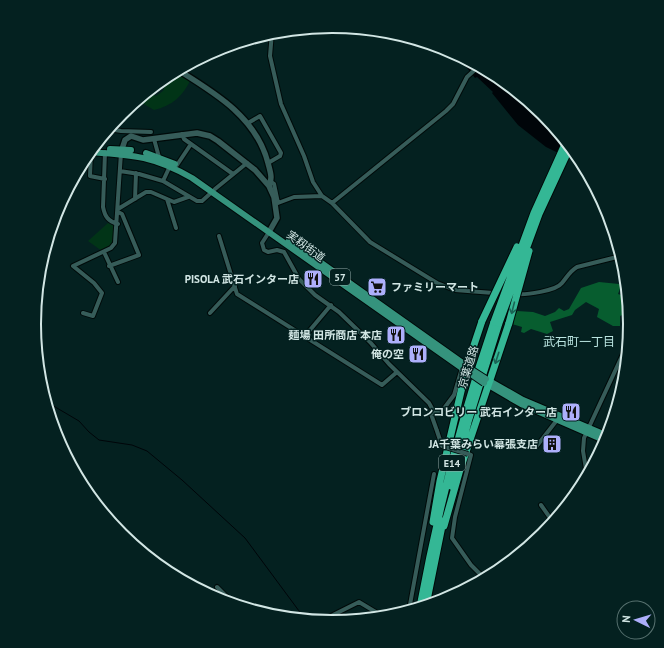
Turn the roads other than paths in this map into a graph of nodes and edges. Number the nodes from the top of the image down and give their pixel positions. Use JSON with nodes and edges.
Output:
{"nodes":[{"id":1,"x":271,"y":40,"type":"edge"},
{"id":2,"x":474,"y":70,"type":"edge"},
{"id":3,"x":184,"y":74,"type":"edge"},
{"id":4,"x":248,"y":123,"type":"junction"},
{"id":5,"x":114,"y":130,"type":"edge"},
{"id":6,"x":151,"y":132,"type":"dead end"},
{"id":7,"x":182,"y":134,"type":"junction"},
{"id":8,"x":154,"y":138,"type":"junction"},
{"id":9,"x":191,"y":144,"type":"junction"},
{"id":10,"x":564,"y":148,"type":"edge"},
{"id":11,"x":99,"y":150,"type":"edge"},
{"id":12,"x":98,"y":151,"type":"edge"},
{"id":13,"x":122,"y":151,"type":"junction"},
{"id":14,"x":105,"y":152,"type":"junction"},
{"id":15,"x":567,"y":152,"type":"edge"},
{"id":16,"x":159,"y":157,"type":"junction"},
{"id":17,"x":91,"y":161,"type":"edge"},
{"id":18,"x":247,"y":163,"type":"junction"},
{"id":19,"x":268,"y":164,"type":"junction"},
{"id":20,"x":177,"y":165,"type":"junction"},
{"id":21,"x":170,"y":166,"type":"junction"},
{"id":22,"x":120,"y":171,"type":"junction"},
{"id":23,"x":136,"y":173,"type":"junction"},
{"id":24,"x":233,"y":174,"type":"junction"},
{"id":25,"x":553,"y":177,"type":"junction"},
{"id":26,"x":105,"y":179,"type":"junction"},
{"id":27,"x":163,"y":182,"type":"junction"},
{"id":28,"x":270,"y":184,"type":"junction"},
{"id":29,"x":214,"y":190,"type":"junction"},
{"id":30,"x":322,"y":196,"type":"junction"},
{"id":31,"x":188,"y":197,"type":"junction"},
{"id":32,"x":134,"y":199,"type":"junction"},
{"id":33,"x":167,"y":200,"type":"junction"},
{"id":34,"x":332,"y":203,"type":"junction"},
{"id":35,"x":118,"y":211,"type":"junction"},
{"id":36,"x":118,"y":224,"type":"junction"},
{"id":37,"x":176,"y":228,"type":"dead end"},
{"id":38,"x":270,"y":230,"type":"junction"},
{"id":39,"x":219,"y":236,"type":"dead end"},
{"id":40,"x":104,"y":252,"type":"junction"},
{"id":41,"x":615,"y":258,"type":"edge"},
{"id":42,"x":109,"y":266,"type":"junction"},
{"id":43,"x":118,"y":282,"type":"dead end"},
{"id":44,"x":235,"y":286,"type":"junction"},
{"id":45,"x":330,"y":305,"type":"junction"},
{"id":46,"x":83,"y":313,"type":"dead end"},
{"id":47,"x":210,"y":313,"type":"dead end"},
{"id":48,"x":496,"y":322,"type":"junction"},
{"id":49,"x":305,"y":336,"type":"junction"},
{"id":50,"x":621,"y":360,"type":"edge"},
{"id":51,"x":468,"y":370,"type":"junction"},
{"id":52,"x":397,"y":372,"type":"junction"},
{"id":53,"x":487,"y":382,"type":"junction"},
{"id":54,"x":434,"y":412,"type":"junction"},
{"id":55,"x":557,"y":420,"type":"junction"},
{"id":56,"x":588,"y":430,"type":"junction"},
{"id":57,"x":601,"y":434,"type":"edge"},
{"id":58,"x":600,"y":437,"type":"edge"},
{"id":59,"x":536,"y":447,"type":"dead end"},
{"id":60,"x":586,"y":466,"type":"edge"},
{"id":61,"x":434,"y":474,"type":"dead end"},
{"id":62,"x":541,"y":505,"type":"dead end"},
{"id":63,"x":550,"y":517,"type":"edge"},
{"id":64,"x":433,"y":565,"type":"junction"},
{"id":65,"x":426,"y":571,"type":"junction"},
{"id":66,"x":481,"y":574,"type":"edge"},
{"id":67,"x":217,"y":587,"type":"dead end"},
{"id":68,"x":224,"y":594,"type":"edge"},
{"id":69,"x":427,"y":600,"type":"edge"},
{"id":70,"x":421,"y":601,"type":"edge"},
{"id":71,"x":410,"y":604,"type":"edge"},
{"id":72,"x":375,"y":612,"type":"edge"},
{"id":73,"x":334,"y":615,"type":"edge"}],
"edges":[{"from":1,"to":30,"type":"street"},
{"from":2,"to":34,"type":"street"},
{"from":3,"to":4,"type":"street"},
{"from":4,"to":19,"type":"street"},
{"from":4,"to":19,"type":"street"},
{"from":5,"to":6,"type":"street"},
{"from":7,"to":8,"type":"street"},
{"from":7,"to":9,"type":"street"},
{"from":7,"to":18,"type":"street"},
{"from":8,"to":13,"type":"street"},
{"from":8,"to":16,"type":"street"},
{"from":9,"to":20,"type":"street"},
{"from":9,"to":24,"type":"street"},
{"from":10,"to":25,"type":"highway","name":"京葉道路","number":"E14","bridge":true},
{"from":11,"to":13,"type":"main road","name":"実籾街道","number":"57"},
{"from":12,"to":14,"type":"main road","name":"実籾街道","number":"57"},
{"from":13,"to":14,"type":"main road","name":"実籾街道","number":"57"},
{"from":13,"to":16,"type":"main road","name":"実籾街道","number":"57"},
{"from":13,"to":21,"type":"main road","name":"実籾街道","number":"57"},
{"from":13,"to":22,"type":"street"},
{"from":14,"to":26,"type":"street"},
{"from":15,"to":25,"type":"highway","name":"京葉道路","number":"E14","bridge":true},
{"from":16,"to":20,"type":"main road","name":"実籾街道","number":"57"},
{"from":17,"to":26,"type":"street"},
{"from":18,"to":24,"type":"street"},
{"from":18,"to":28,"type":"street"},
{"from":19,"to":28,"type":"street"},
{"from":20,"to":29,"type":"main road","name":"実籾街道","number":"57"},
{"from":21,"to":27,"type":"street"},
{"from":21,"to":29,"type":"main road","name":"実籾街道","number":"57"},
{"from":22,"to":23,"type":"street"},
{"from":22,"to":35,"type":"street"},
{"from":23,"to":27,"type":"street"},
{"from":23,"to":32,"type":"street"},
{"from":24,"to":29,"type":"street"},
{"from":25,"to":48,"type":"highway","name":"京葉道路","number":"E14","bridge":true},
{"from":25,"to":51,"type":"highway","bridge":true},
{"from":25,"to":53,"type":"highway","one_way":true,"bridge":true},
{"from":26,"to":36,"type":"street"},
{"from":27,"to":31,"type":"street"},
{"from":28,"to":30,"type":"street"},
{"from":28,"to":38,"type":"street"},
{"from":29,"to":31,"type":"street"},
{"from":29,"to":38,"type":"main road","name":"実籾街道","number":"57"},
{"from":30,"to":34,"type":"street"},
{"from":31,"to":33,"type":"street"},
{"from":32,"to":33,"type":"street"},
{"from":32,"to":35,"type":"street"},
{"from":33,"to":37,"type":"street"},
{"from":34,"to":41,"type":"street"},
{"from":35,"to":36,"type":"street"},
{"from":35,"to":42,"type":"street"},
{"from":36,"to":40,"type":"street"},
{"from":38,"to":45,"type":"street"},
{"from":38,"to":51,"type":"main road","name":"実籾街道","number":"57"},
{"from":39,"to":44,"type":"street"},
{"from":40,"to":42,"type":"street"},
{"from":40,"to":46,"type":"street"},
{"from":42,"to":43,"type":"street"},
{"from":44,"to":47,"type":"street"},
{"from":44,"to":49,"type":"street"},
{"from":45,"to":49,"type":"street"},
{"from":45,"to":52,"type":"street"},
{"from":48,"to":64,"type":"highway","name":"京葉道路","number":"E14"},
{"from":48,"to":65,"type":"highway","name":"京葉道路","number":"E14"},
{"from":49,"to":52,"type":"street"},
{"from":50,"to":56,"type":"street"},
{"from":51,"to":53,"type":"main road","name":"実籾街道","number":"57","bridge":true},
{"from":51,"to":54,"type":"street"},
{"from":51,"to":65,"type":"highway"},
{"from":52,"to":54,"type":"street"},
{"from":53,"to":55,"type":"main road","name":"実籾街道","number":"57"},
{"from":53,"to":56,"type":"main road","name":"実籾街道","number":"57"},
{"from":53,"to":64,"type":"highway"},
{"from":54,"to":66,"type":"street","bridge":true},
{"from":55,"to":56,"type":"main road","name":"実籾街道","number":"57"},
{"from":55,"to":59,"type":"street"},
{"from":56,"to":57,"type":"main road","name":"実籾街道","number":"57"},
{"from":56,"to":58,"type":"main road","name":"実籾街道","number":"57"},
{"from":56,"to":60,"type":"street"},
{"from":61,"to":71,"type":"street"},
{"from":62,"to":63,"type":"street"},
{"from":64,"to":69,"type":"highway","name":"京葉道路","number":"E14"},
{"from":65,"to":70,"type":"highway","name":"京葉道路","number":"E14"},
{"from":67,"to":68,"type":"street"},
{"from":72,"to":73,"type":"street"}]}
